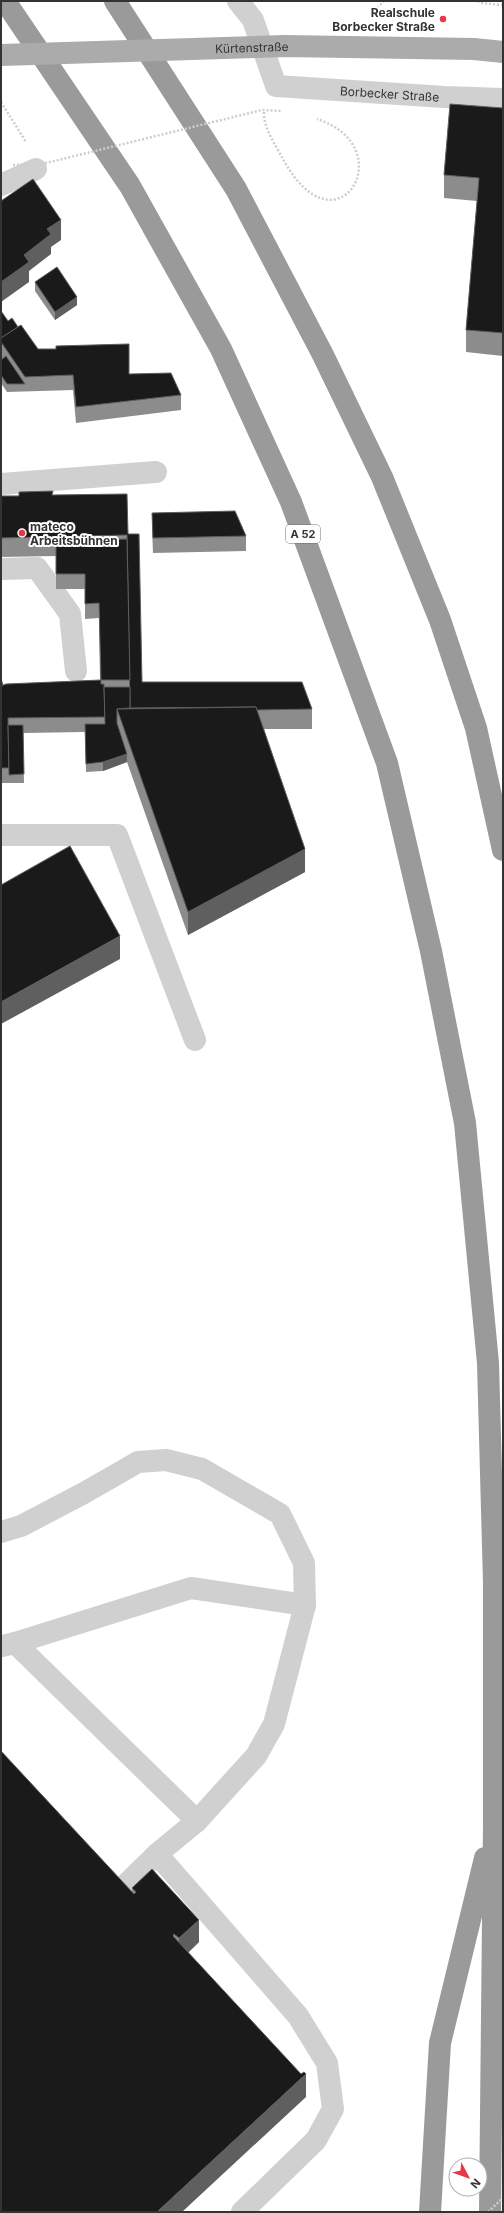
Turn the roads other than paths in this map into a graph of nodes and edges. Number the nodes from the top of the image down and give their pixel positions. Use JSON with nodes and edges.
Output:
{"nodes":[{"id":1,"x":5,"y":1,"type":"edge"},
{"id":2,"x":115,"y":1,"type":"edge"},
{"id":3,"x":238,"y":1,"type":"edge"},
{"id":4,"x":503,"y":52,"type":"edge"},
{"id":5,"x":1,"y":55,"type":"edge"},
{"id":6,"x":503,"y":99,"type":"edge"},
{"id":7,"x":34,"y":163,"type":"dead end"},
{"id":8,"x":1,"y":185,"type":"edge"},
{"id":9,"x":156,"y":472,"type":"dead end"},
{"id":10,"x":1,"y":484,"type":"edge"},
{"id":11,"x":1,"y":569,"type":"edge"},
{"id":12,"x":76,"y":671,"type":"dead end"},
{"id":13,"x":1,"y":835,"type":"edge"},
{"id":14,"x":503,"y":850,"type":"edge"},
{"id":15,"x":195,"y":1040,"type":"dead end"},
{"id":16,"x":1,"y":1532,"type":"edge"},
{"id":17,"x":305,"y":1605,"type":"junction"},
{"id":18,"x":8,"y":1645,"type":"edge"},
{"id":19,"x":196,"y":1821,"type":"junction"},
{"id":20,"x":494,"y":1822,"type":"junction"},
{"id":21,"x":157,"y":1854,"type":"junction"},
{"id":22,"x":114,"y":1896,"type":"edge"},
{"id":23,"x":242,"y":2212,"type":"edge"},
{"id":24,"x":430,"y":2212,"type":"edge"},
{"id":25,"x":489,"y":2212,"type":"edge"}],
"edges":[{"from":1,"to":20,"type":"highway","number":"A 52"},
{"from":2,"to":14,"type":"highway"},
{"from":3,"to":6,"type":"street","name":"Borbecker Straße"},
{"from":4,"to":5,"type":"main road","name":"Kürtenstraße","bridge":true},
{"from":7,"to":8,"type":"street"},
{"from":9,"to":10,"type":"street"},
{"from":11,"to":12,"type":"street"},
{"from":13,"to":15,"type":"street"},
{"from":16,"to":17,"type":"street"},
{"from":17,"to":18,"type":"street"},
{"from":17,"to":19,"type":"street"},
{"from":18,"to":19,"type":"street"},
{"from":19,"to":21,"type":"street"},
{"from":20,"to":24,"type":"highway"},
{"from":20,"to":25,"type":"highway","number":"A 52"},
{"from":21,"to":22,"type":"street"},
{"from":21,"to":23,"type":"street"}]}
